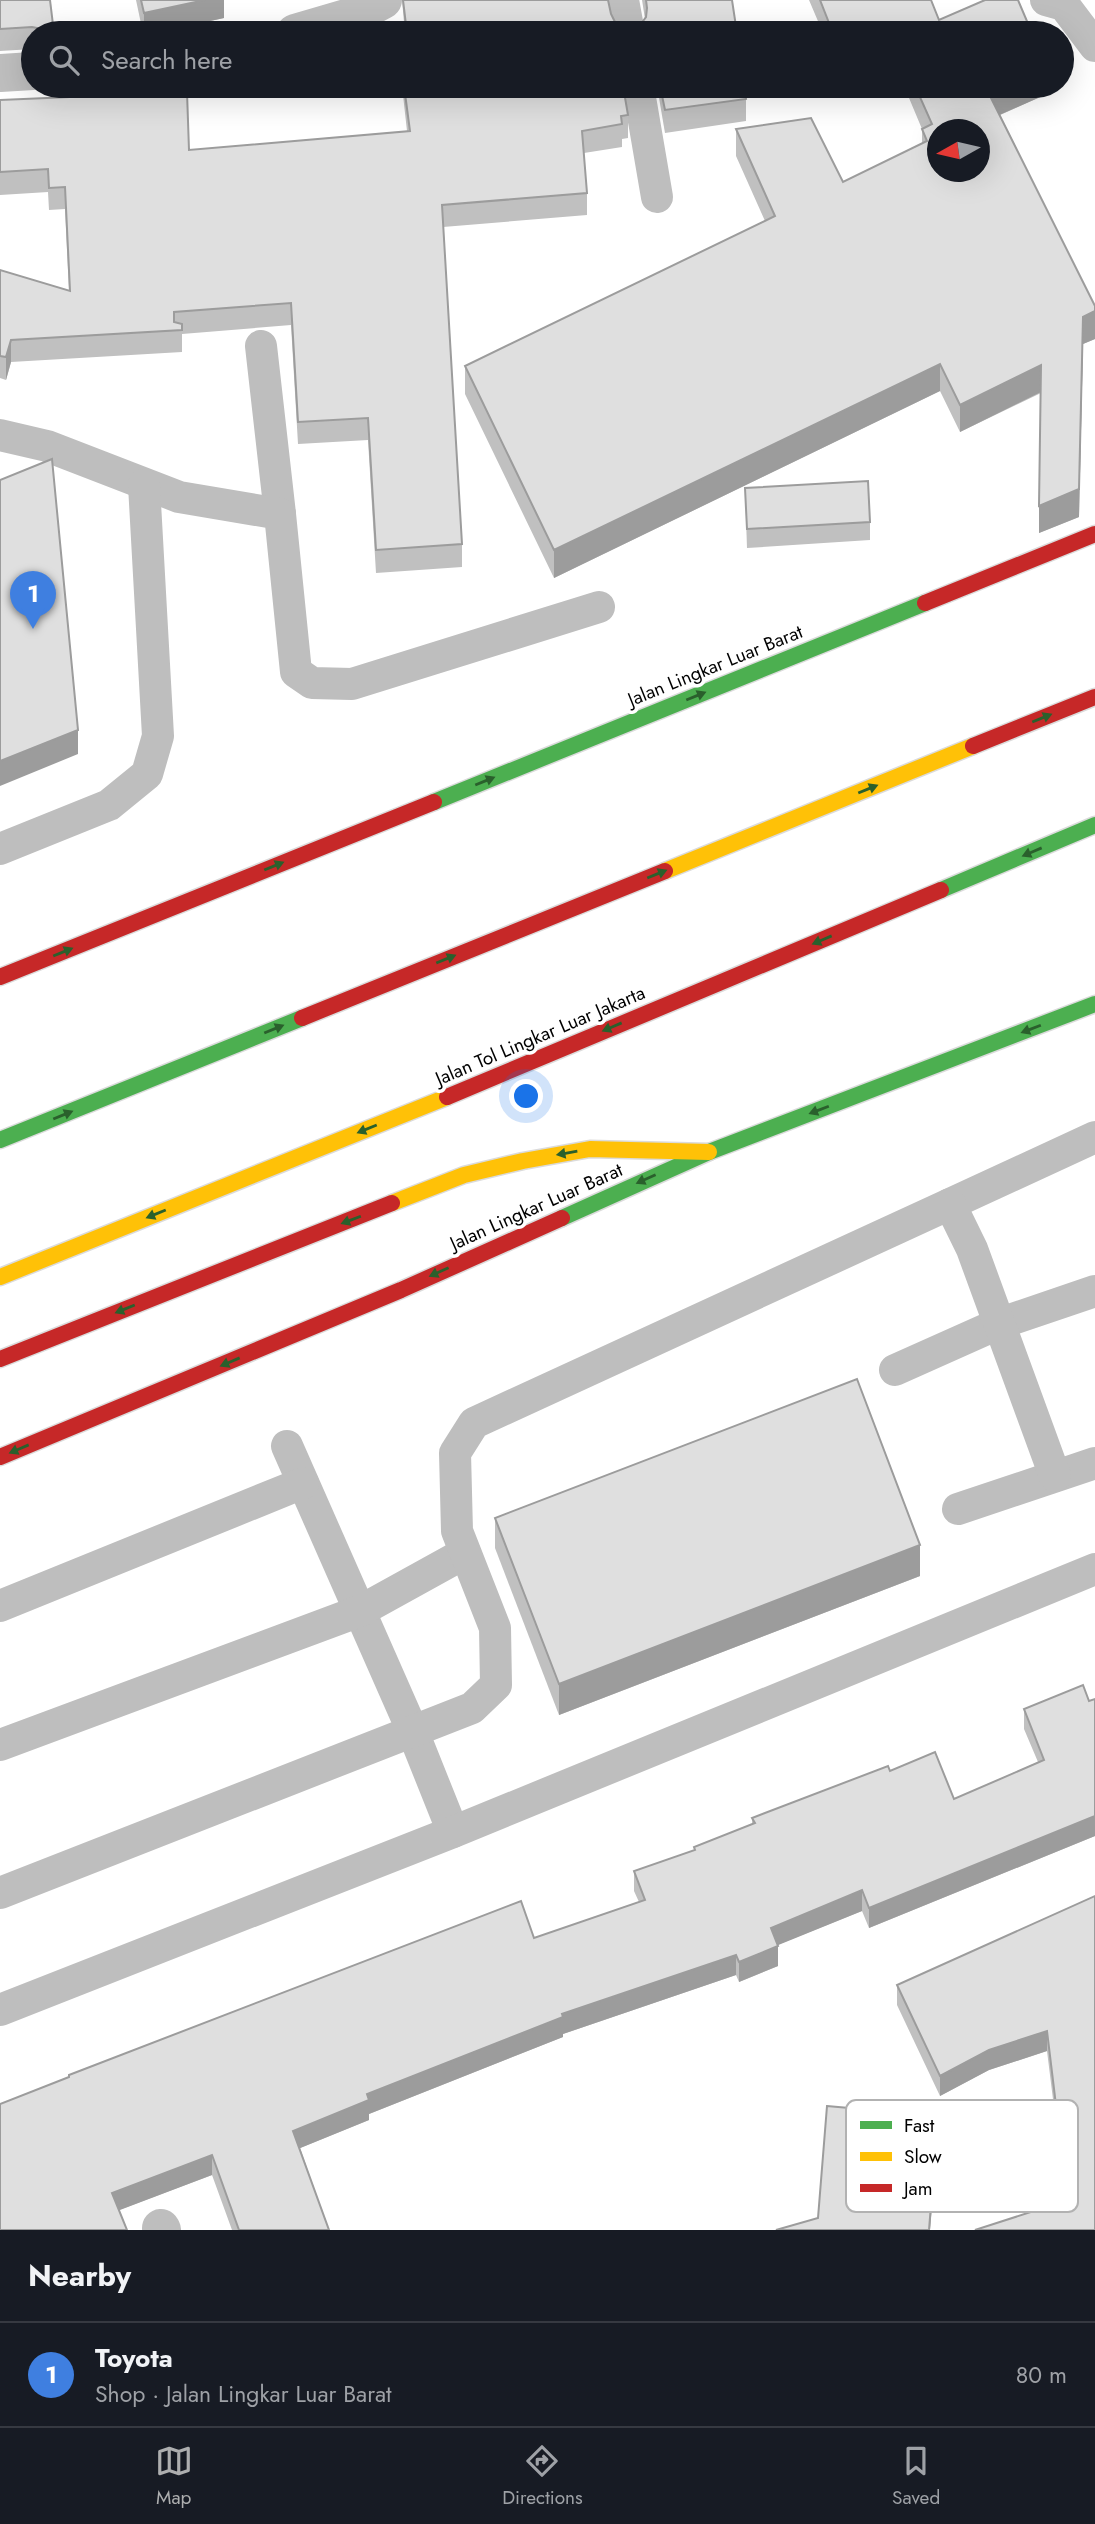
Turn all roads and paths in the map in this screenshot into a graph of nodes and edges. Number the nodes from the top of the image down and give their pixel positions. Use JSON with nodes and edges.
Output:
{"nodes":[{"id":1,"x":383,"y":0,"type":"edge"},
{"id":2,"x":623,"y":0,"type":"edge"},
{"id":3,"x":1046,"y":0,"type":"edge"},
{"id":4,"x":336,"y":21,"type":"edge"},
{"id":5,"x":627,"y":21,"type":"edge"},
{"id":6,"x":1095,"y":46,"type":"edge"},
{"id":7,"x":21,"y":72,"type":"edge"},
{"id":8,"x":0,"y":73,"type":"edge"},
{"id":9,"x":640,"y":98,"type":"edge"},
{"id":10,"x":657,"y":197,"type":"dead end"},
{"id":11,"x":261,"y":346,"type":"dead end"},
{"id":12,"x":0,"y":435,"type":"edge"},
{"id":13,"x":144,"y":485,"type":"junction"},
{"id":14,"x":280,"y":514,"type":"junction"},
{"id":15,"x":1095,"y":534,"type":"edge"},
{"id":16,"x":599,"y":607,"type":"dead end"},
{"id":17,"x":1095,"y":696,"type":"edge"},
{"id":18,"x":1095,"y":825,"type":"edge"},
{"id":19,"x":0,"y":849,"type":"edge"},
{"id":20,"x":0,"y":977,"type":"edge"},
{"id":21,"x":1095,"y":1006,"type":"edge"},
{"id":22,"x":1095,"y":1137,"type":"edge"},
{"id":23,"x":0,"y":1140,"type":"edge"},
{"id":24,"x":709,"y":1152,"type":"junction"},
{"id":25,"x":950,"y":1204,"type":"junction"},
{"id":26,"x":0,"y":1277,"type":"edge"},
{"id":27,"x":1095,"y":1291,"type":"edge"},
{"id":28,"x":998,"y":1324,"type":"junction"},
{"id":29,"x":0,"y":1359,"type":"edge"},
{"id":30,"x":895,"y":1370,"type":"dead end"},
{"id":31,"x":287,"y":1446,"type":"dead end"},
{"id":32,"x":0,"y":1457,"type":"edge"},
{"id":33,"x":1095,"y":1463,"type":"edge"},
{"id":34,"x":1055,"y":1476,"type":"junction"},
{"id":35,"x":303,"y":1483,"type":"junction"},
{"id":36,"x":958,"y":1509,"type":"dead end"},
{"id":37,"x":465,"y":1553,"type":"junction"},
{"id":38,"x":1095,"y":1569,"type":"edge"},
{"id":39,"x":0,"y":1606,"type":"edge"},
{"id":40,"x":360,"y":1611,"type":"junction"},
{"id":41,"x":413,"y":1732,"type":"junction"},
{"id":42,"x":0,"y":1745,"type":"edge"},
{"id":43,"x":453,"y":1832,"type":"junction"},
{"id":44,"x":0,"y":1893,"type":"edge"},
{"id":45,"x":0,"y":2010,"type":"edge"}],
"edges":[{"from":1,"to":4,"type":"street"},
{"from":2,"to":5,"type":"lane"},
{"from":3,"to":6,"type":"lane"},
{"from":7,"to":8,"type":"street"},
{"from":9,"to":10,"type":"lane"},
{"from":11,"to":14,"type":"lane"},
{"from":12,"to":13,"type":"lane"},
{"from":13,"to":14,"type":"lane"},
{"from":13,"to":19,"type":"lane"},
{"from":14,"to":16,"type":"lane"},
{"from":20,"to":15,"type":"main road","name":"Jalan Lingkar Luar Barat","one_way":true},
{"from":23,"to":17,"type":"main road","one_way":true},
{"from":18,"to":26,"type":"main road","name":"Jalan Tol Lingkar Luar Jakarta","one_way":true},
{"from":21,"to":24,"type":"main road","name":"Jalan Lingkar Luar Barat","one_way":true},
{"from":22,"to":25,"type":"lane"},
{"from":24,"to":29,"type":"main road","one_way":true},
{"from":24,"to":32,"type":"main road","name":"Jalan Lingkar Luar Barat","one_way":true},
{"from":25,"to":28,"type":"lane"},
{"from":25,"to":37,"type":"lane"},
{"from":27,"to":28,"type":"lane"},
{"from":28,"to":30,"type":"lane"},
{"from":28,"to":34,"type":"lane"},
{"from":31,"to":35,"type":"lane"},
{"from":33,"to":34,"type":"lane"},
{"from":34,"to":36,"type":"lane"},
{"from":35,"to":39,"type":"lane"},
{"from":35,"to":40,"type":"lane"},
{"from":37,"to":40,"type":"lane"},
{"from":37,"to":41,"type":"lane"},
{"from":38,"to":43,"type":"lane"},
{"from":40,"to":41,"type":"lane"},
{"from":40,"to":42,"type":"lane"},
{"from":41,"to":43,"type":"lane"},
{"from":41,"to":44,"type":"lane"},
{"from":43,"to":45,"type":"lane"}]}
